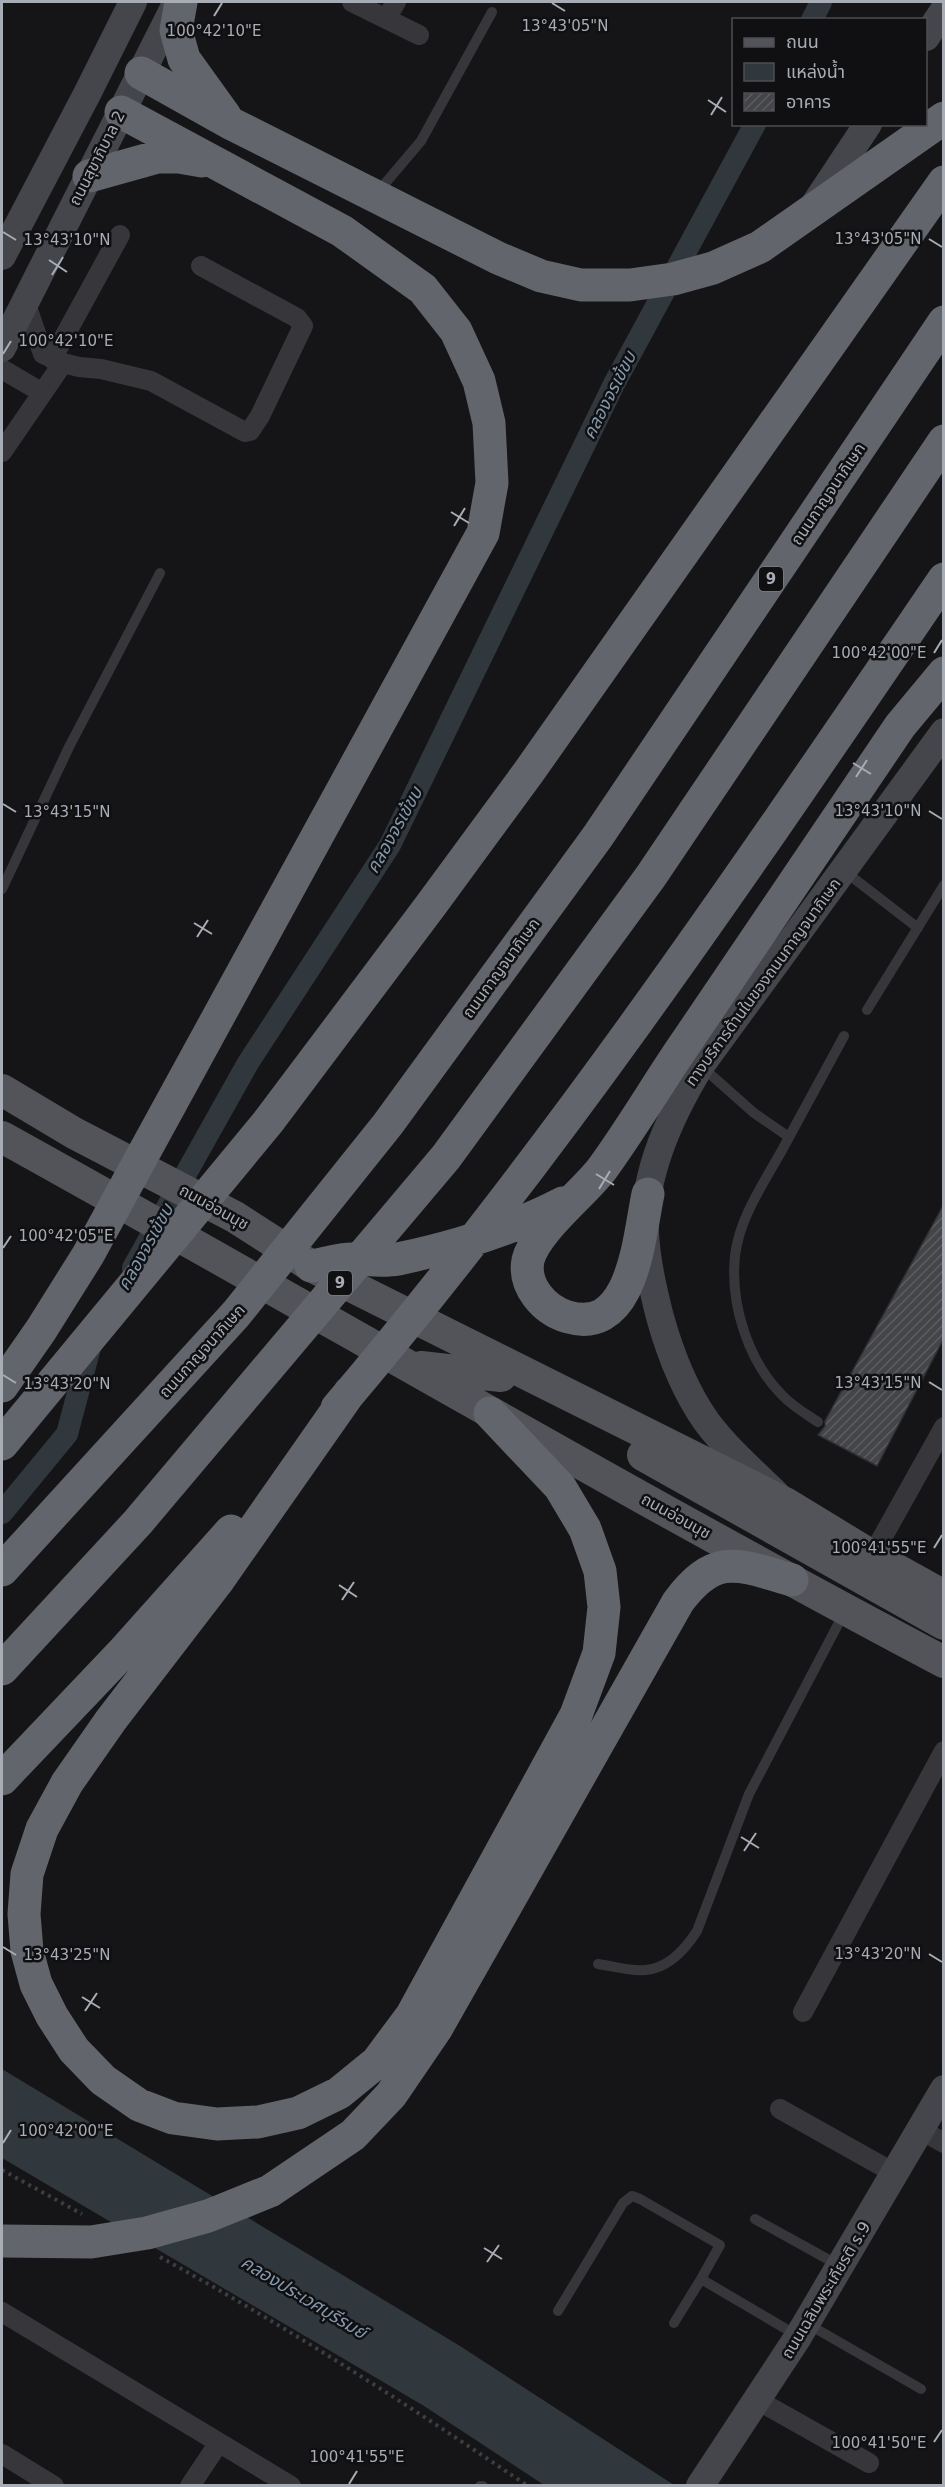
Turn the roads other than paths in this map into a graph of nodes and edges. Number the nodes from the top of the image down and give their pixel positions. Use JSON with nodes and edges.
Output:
{"nodes":[{"id":1,"x":133,"y":2,"type":"edge"},
{"id":2,"x":180,"y":2,"type":"edge"},
{"id":3,"x":352,"y":2,"type":"edge"},
{"id":4,"x":396,"y":2,"type":"edge"},
{"id":5,"x":944,"y":10,"type":"edge"},
{"id":6,"x":492,"y":12,"type":"dead end"},
{"id":7,"x":386,"y":19,"type":"junction"},
{"id":8,"x":419,"y":35,"type":"dead end"},
{"id":9,"x":927,"y":36,"type":"edge"},
{"id":10,"x":106,"y":56,"type":"junction"},
{"id":11,"x":141,"y":73,"type":"junction"},
{"id":12,"x":87,"y":94,"type":"junction"},
{"id":13,"x":121,"y":112,"type":"junction"},
{"id":14,"x":944,"y":118,"type":"edge"},
{"id":15,"x":232,"y":124,"type":"junction"},
{"id":16,"x":867,"y":126,"type":"edge"},
{"id":17,"x":218,"y":164,"type":"junction"},
{"id":18,"x":89,"y":176,"type":"junction"},
{"id":19,"x":944,"y":182,"type":"edge"},
{"id":20,"x":367,"y":192,"type":"junction"},
{"id":21,"x":810,"y":212,"type":"junction"},
{"id":22,"x":342,"y":231,"type":"junction"},
{"id":23,"x":120,"y":235,"type":"dead end"},
{"id":24,"x":2,"y":256,"type":"edge"},
{"id":25,"x":201,"y":266,"type":"dead end"},
{"id":26,"x":26,"y":301,"type":"junction"},
{"id":27,"x":944,"y":322,"type":"edge"},
{"id":28,"x":2,"y":348,"type":"edge"},
{"id":29,"x":57,"y":361,"type":"junction"},
{"id":30,"x":2,"y":369,"type":"edge"},
{"id":31,"x":41,"y":392,"type":"junction"},
{"id":32,"x":944,"y":441,"type":"edge"},
{"id":33,"x":2,"y":452,"type":"edge"},
{"id":34,"x":160,"y":573,"type":"dead end"},
{"id":35,"x":944,"y":579,"type":"edge"},
{"id":36,"x":944,"y":673,"type":"edge"},
{"id":37,"x":944,"y":732,"type":"edge"},
{"id":38,"x":843,"y":870,"type":"junction"},
{"id":39,"x":5,"y":875,"type":"edge"},
{"id":40,"x":944,"y":885,"type":"edge"},
{"id":41,"x":2,"y":889,"type":"edge"},
{"id":42,"x":918,"y":928,"type":"junction"},
{"id":43,"x":867,"y":1010,"type":"dead end"},
{"id":44,"x":844,"y":1036,"type":"dead end"},
{"id":45,"x":701,"y":1065,"type":"junction"},
{"id":46,"x":2,"y":1090,"type":"edge"},
{"id":47,"x":2,"y":1137,"type":"edge"},
{"id":48,"x":789,"y":1137,"type":"junction"},
{"id":49,"x":580,"y":1193,"type":"junction"},
{"id":50,"x":648,"y":1194,"type":"junction"},
{"id":51,"x":311,"y":1266,"type":"junction"},
{"id":52,"x":427,"y":1324,"type":"junction"},
{"id":53,"x":412,"y":1366,"type":"junction"},
{"id":54,"x":501,"y":1376,"type":"junction"},
{"id":55,"x":2,"y":1386,"type":"edge"},
{"id":56,"x":351,"y":1392,"type":"junction"},
{"id":57,"x":490,"y":1413,"type":"junction"},
{"id":58,"x":818,"y":1422,"type":"dead end"},
{"id":59,"x":944,"y":1427,"type":"edge"},
{"id":60,"x":2,"y":1444,"type":"edge"},
{"id":61,"x":785,"y":1503,"type":"junction"},
{"id":62,"x":872,"y":1556,"type":"junction"},
{"id":63,"x":2,"y":1570,"type":"edge"},
{"id":64,"x":792,"y":1580,"type":"junction"},
{"id":65,"x":944,"y":1596,"type":"edge"},
{"id":66,"x":845,"y":1610,"type":"junction"},
{"id":67,"x":944,"y":1624,"type":"edge"},
{"id":68,"x":944,"y":1662,"type":"edge"},
{"id":69,"x":2,"y":1669,"type":"edge"},
{"id":70,"x":944,"y":1751,"type":"edge"},
{"id":71,"x":2,"y":1779,"type":"edge"},
{"id":72,"x":598,"y":1965,"type":"dead end"},
{"id":73,"x":803,"y":2012,"type":"dead end"},
{"id":74,"x":944,"y":2089,"type":"edge"},
{"id":75,"x":780,"y":2109,"type":"dead end"},
{"id":76,"x":932,"y":2137,"type":"edge"},
{"id":77,"x":896,"y":2174,"type":"junction"},
{"id":78,"x":755,"y":2219,"type":"dead end"},
{"id":79,"x":2,"y":2241,"type":"edge"},
{"id":80,"x":840,"y":2266,"type":"junction"},
{"id":81,"x":701,"y":2279,"type":"junction"},
{"id":82,"x":558,"y":2311,"type":"dead end"},
{"id":83,"x":2,"y":2312,"type":"edge"},
{"id":84,"x":674,"y":2324,"type":"dead end"},
{"id":85,"x":802,"y":2330,"type":"junction"},
{"id":86,"x":921,"y":2389,"type":"dead end"},
{"id":87,"x":757,"y":2400,"type":"junction"},
{"id":88,"x":218,"y":2444,"type":"junction"},
{"id":89,"x":2,"y":2454,"type":"edge"},
{"id":90,"x":869,"y":2463,"type":"dead end"},
{"id":91,"x":705,"y":2478,"type":"edge"},
{"id":92,"x":54,"y":2486,"type":"edge"},
{"id":93,"x":190,"y":2486,"type":"edge"},
{"id":94,"x":291,"y":2486,"type":"edge"}],
"edges":[{"from":1,"to":10,"type":"street"},
{"from":2,"to":11,"type":"street","name":"ถนนสุขาภิบาล 2"},
{"from":2,"to":15,"type":"highway"},
{"from":3,"to":7,"type":"street"},
{"from":4,"to":7,"type":"street"},
{"from":5,"to":9,"type":"street"},
{"from":6,"to":20,"type":"lane"},
{"from":7,"to":8,"type":"street"},
{"from":10,"to":11,"type":"street"},
{"from":10,"to":12,"type":"street"},
{"from":11,"to":13,"type":"street","name":"ถนนสุขาภิบาล 2"},
{"from":11,"to":15,"type":"highway"},
{"from":12,"to":13,"type":"street"},
{"from":12,"to":24,"type":"street"},
{"from":13,"to":17,"type":"highway"},
{"from":13,"to":18,"type":"street","name":"ถนนสุขาภิบาล 2"},
{"from":14,"to":21,"type":"highway"},
{"from":15,"to":20,"type":"highway"},
{"from":16,"to":21,"type":"street"},
{"from":17,"to":18,"type":"highway"},
{"from":17,"to":22,"type":"highway"},
{"from":18,"to":26,"type":"street","name":"ถนนสุขาภิบาล 2"},
{"from":19,"to":60,"type":"highway"},
{"from":20,"to":21,"type":"highway"},
{"from":20,"to":22,"type":"highway"},
{"from":22,"to":55,"type":"highway"},
{"from":23,"to":29,"type":"street"},
{"from":25,"to":29,"type":"street"},
{"from":26,"to":28,"type":"street","name":"ถนนสุขาภิบาล 2"},
{"from":26,"to":29,"type":"street"},
{"from":27,"to":63,"type":"highway","name":"ถนนกาญจนาภิเษก","number":"9"},
{"from":29,"to":31,"type":"street"},
{"from":30,"to":31,"type":"street"},
{"from":31,"to":33,"type":"street"},
{"from":32,"to":69,"type":"highway","number":"9"},
{"from":34,"to":39,"type":"lane"},
{"from":35,"to":56,"type":"highway"},
{"from":36,"to":49,"type":"highway"},
{"from":37,"to":38,"type":"street","name":"ทางบริการด้านในของถนนกาญจนาภิเษก"},
{"from":38,"to":42,"type":"lane"},
{"from":38,"to":45,"type":"street","name":"ทางบริการด้านในของถนนกาญจนาภิเษก"},
{"from":39,"to":41,"type":"lane"},
{"from":40,"to":42,"type":"lane"},
{"from":42,"to":43,"type":"lane"},
{"from":44,"to":48,"type":"lane"},
{"from":45,"to":48,"type":"lane"},
{"from":45,"to":50,"type":"street","name":"ทางบริการด้านในของถนนกาญจนาภิเษก"},
{"from":46,"to":51,"type":"main road","name":"ถนนอ่อนนุช"},
{"from":47,"to":53,"type":"main road","name":"ถนนอ่อนนุช"},
{"from":48,"to":58,"type":"lane"},
{"from":49,"to":50,"type":"highway"},
{"from":49,"to":51,"type":"highway"},
{"from":50,"to":61,"type":"street","name":"ทางบริการด้านในของถนนกาญจนาภิเษก"},
{"from":51,"to":52,"type":"main road","name":"ถนนอ่อนนุช"},
{"from":52,"to":54,"type":"main road","name":"ถนนอ่อนนุช"},
{"from":52,"to":61,"type":"main road","name":"ถนนอ่อนนุช"},
{"from":53,"to":54,"type":"main road","name":"ถนนอ่อนนุช"},
{"from":53,"to":57,"type":"main road","name":"ถนนอ่อนนุช"},
{"from":54,"to":67,"type":"main road","name":"ถนนอ่อนนุช"},
{"from":56,"to":57,"type":"highway"},
{"from":56,"to":71,"type":"highway"},
{"from":57,"to":64,"type":"main road","name":"ถนนอ่อนนุช"},
{"from":59,"to":62,"type":"street"},
{"from":61,"to":62,"type":"main road","name":"ถนนอ่อนนุช"},
{"from":62,"to":65,"type":"main road","name":"ถนนอ่อนนุช"},
{"from":64,"to":66,"type":"main road","name":"ถนนอ่อนนุช"},
{"from":64,"to":79,"type":"highway"},
{"from":66,"to":68,"type":"main road","name":"ถนนอ่อนนุช"},
{"from":66,"to":72,"type":"lane"},
{"from":70,"to":73,"type":"street"},
{"from":74,"to":76,"type":"street","name":"ถนนเฉลิมพระเกียรติ ร.9"},
{"from":75,"to":77,"type":"street"},
{"from":76,"to":77,"type":"street","name":"ถนนเฉลิมพระเกียรติ ร.9"},
{"from":77,"to":80,"type":"street","name":"ถนนเฉลิมพระเกียรติ ร.9"},
{"from":78,"to":80,"type":"lane"},
{"from":80,"to":85,"type":"street","name":"ถนนเฉลิมพระเกียรติ ร.9"},
{"from":81,"to":82,"type":"lane"},
{"from":81,"to":84,"type":"lane"},
{"from":81,"to":85,"type":"lane"},
{"from":83,"to":88,"type":"street"},
{"from":85,"to":86,"type":"lane"},
{"from":85,"to":87,"type":"street","name":"ถนนเฉลิมพระเกียรติ ร.9"},
{"from":87,"to":90,"type":"street"},
{"from":87,"to":91,"type":"street","name":"ถนนเฉลิมพระเกียรติ ร.9"},
{"from":88,"to":93,"type":"street"},
{"from":88,"to":94,"type":"street"},
{"from":89,"to":92,"type":"street"}]}
